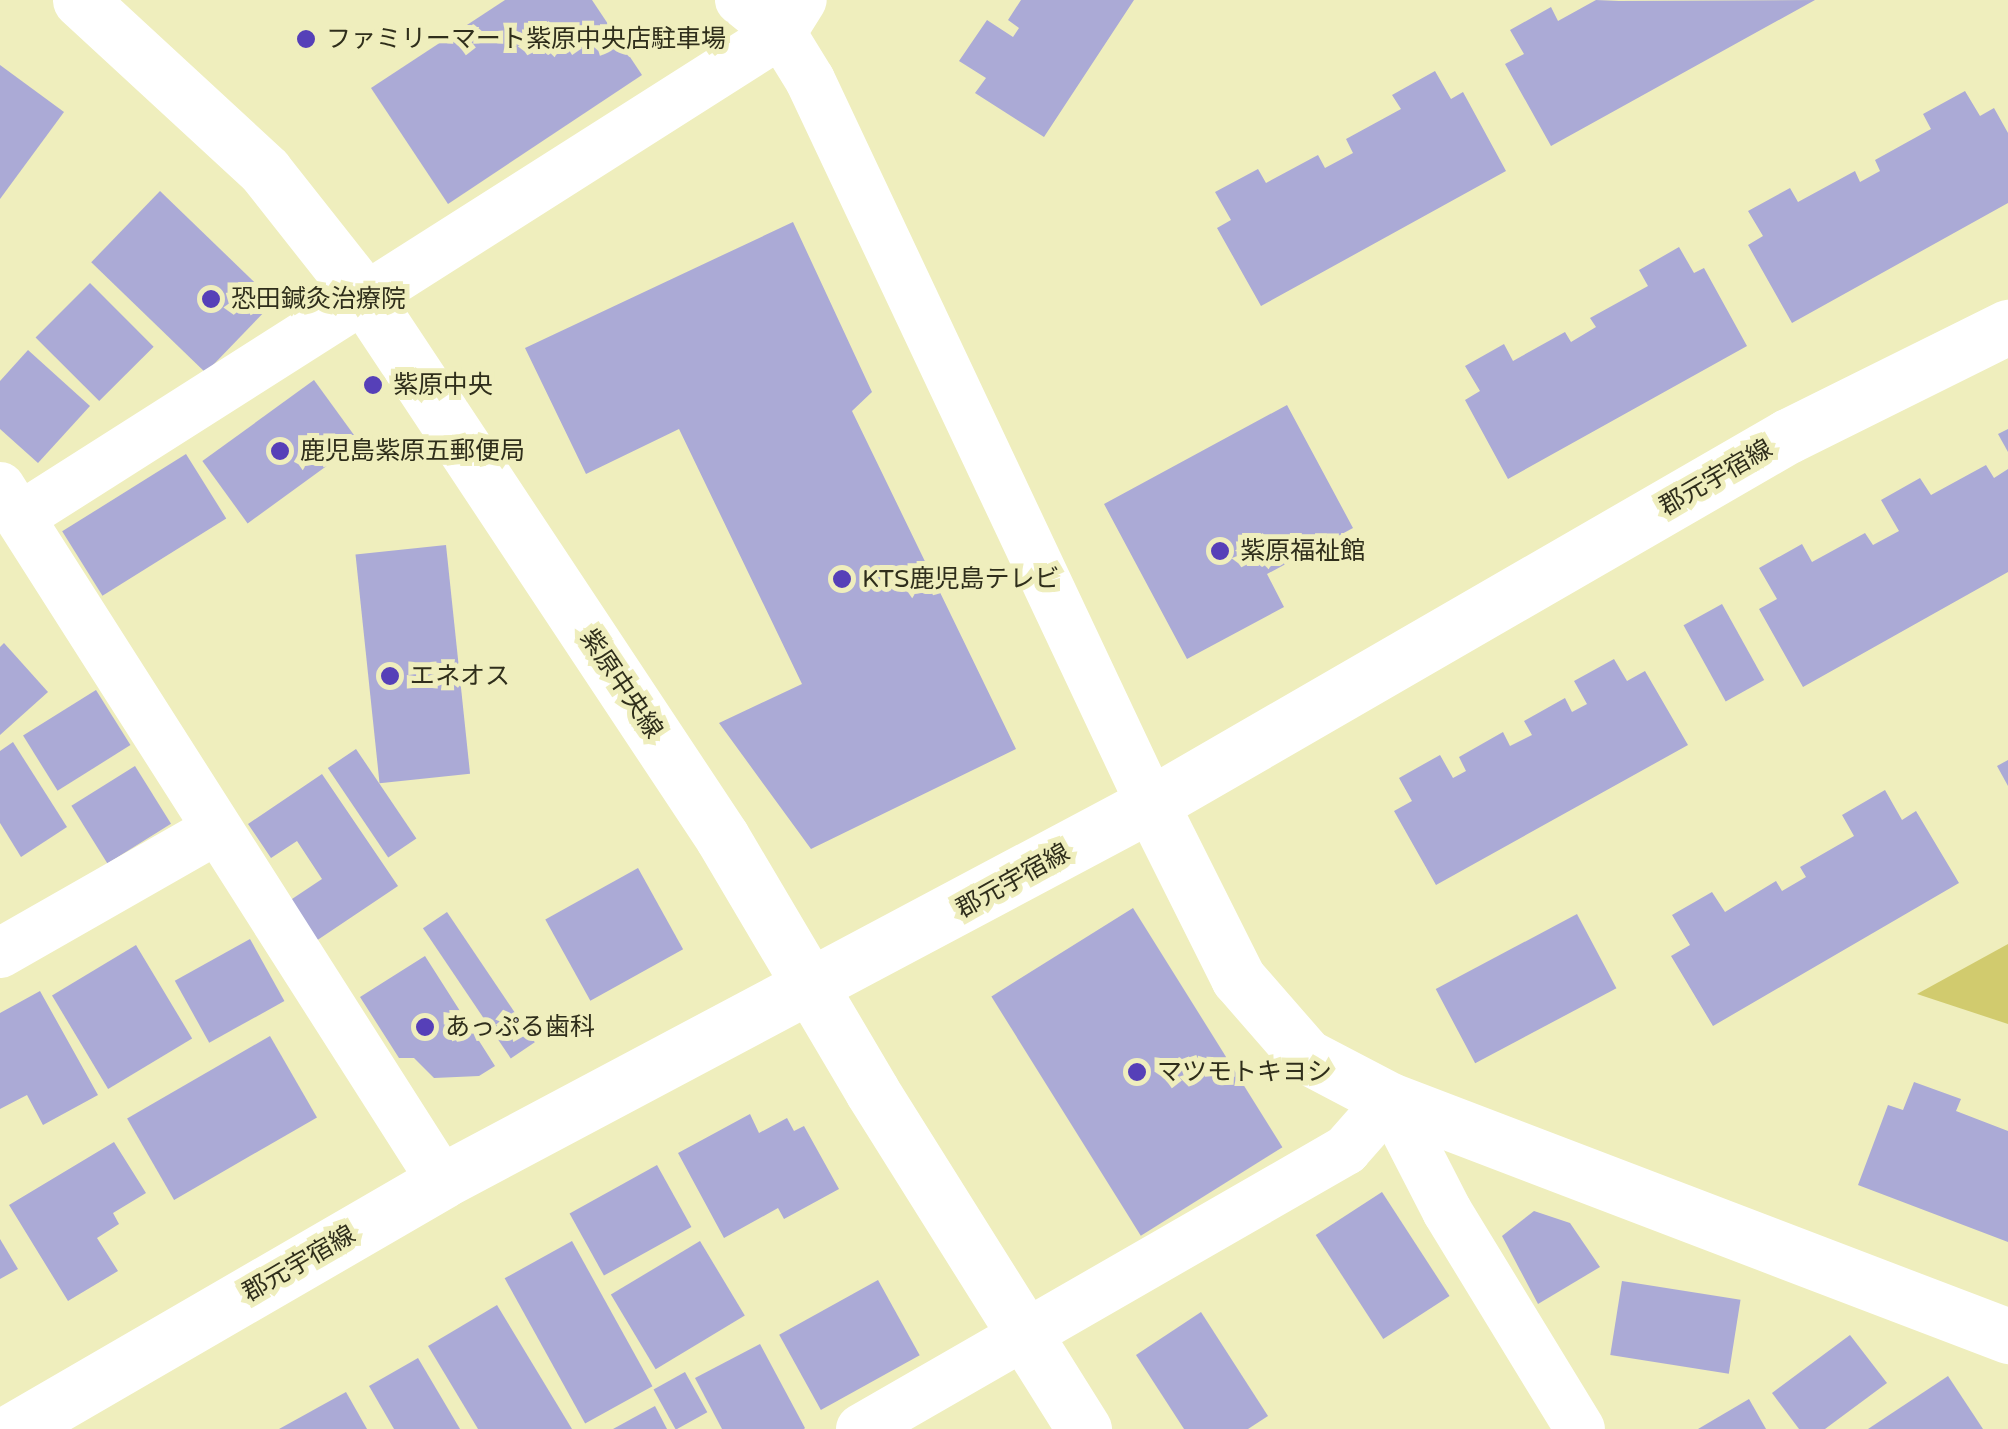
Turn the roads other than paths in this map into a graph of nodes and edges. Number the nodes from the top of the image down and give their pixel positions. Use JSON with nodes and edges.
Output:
{"nodes":[{"id":1,"x":80,"y":0,"type":"edge"},
{"id":2,"x":740,"y":0,"type":"edge"},
{"id":3,"x":792,"y":16,"type":"edge"},
{"id":4,"x":363,"y":295,"type":"junction"},
{"id":5,"x":2008,"y":327,"type":"edge"},
{"id":6,"x":12,"y":501,"type":"edge"},
{"id":7,"x":1151,"y":804,"type":"junction"},
{"id":8,"x":217,"y":828,"type":"junction"},
{"id":9,"x":0,"y":953,"type":"edge"},
{"id":10,"x":813,"y":989,"type":"junction"},
{"id":11,"x":1390,"y":1100,"type":"junction"},
{"id":12,"x":442,"y":1181,"type":"junction"},
{"id":13,"x":2008,"y":1336,"type":"edge"},
{"id":14,"x":1026,"y":1340,"type":"junction"},
{"id":15,"x":15,"y":1429,"type":"edge"},
{"id":16,"x":862,"y":1429,"type":"edge"},
{"id":17,"x":1084,"y":1429,"type":"edge"},
{"id":18,"x":1580,"y":1429,"type":"edge"}],
"edges":[{"from":1,"to":4,"type":"street","name":"紫原中央線"},
{"from":2,"to":3,"type":"street"},
{"from":3,"to":4,"type":"street"},
{"from":3,"to":7,"type":"street"},
{"from":4,"to":6,"type":"street"},
{"from":4,"to":10,"type":"street","name":"紫原中央線"},
{"from":5,"to":7,"type":"street","name":"郡元宇宿線"},
{"from":6,"to":8,"type":"street"},
{"from":7,"to":10,"type":"street","name":"郡元宇宿線"},
{"from":7,"to":11,"type":"street"},
{"from":8,"to":9,"type":"street"},
{"from":8,"to":12,"type":"street"},
{"from":10,"to":12,"type":"street","name":"郡元宇宿線"},
{"from":10,"to":14,"type":"street","name":"紫原中央線"},
{"from":11,"to":13,"type":"street"},
{"from":11,"to":14,"type":"street"},
{"from":11,"to":18,"type":"street"},
{"from":12,"to":15,"type":"street","name":"郡元宇宿線"},
{"from":14,"to":16,"type":"street"},
{"from":14,"to":17,"type":"street","name":"紫原中央線"}]}
